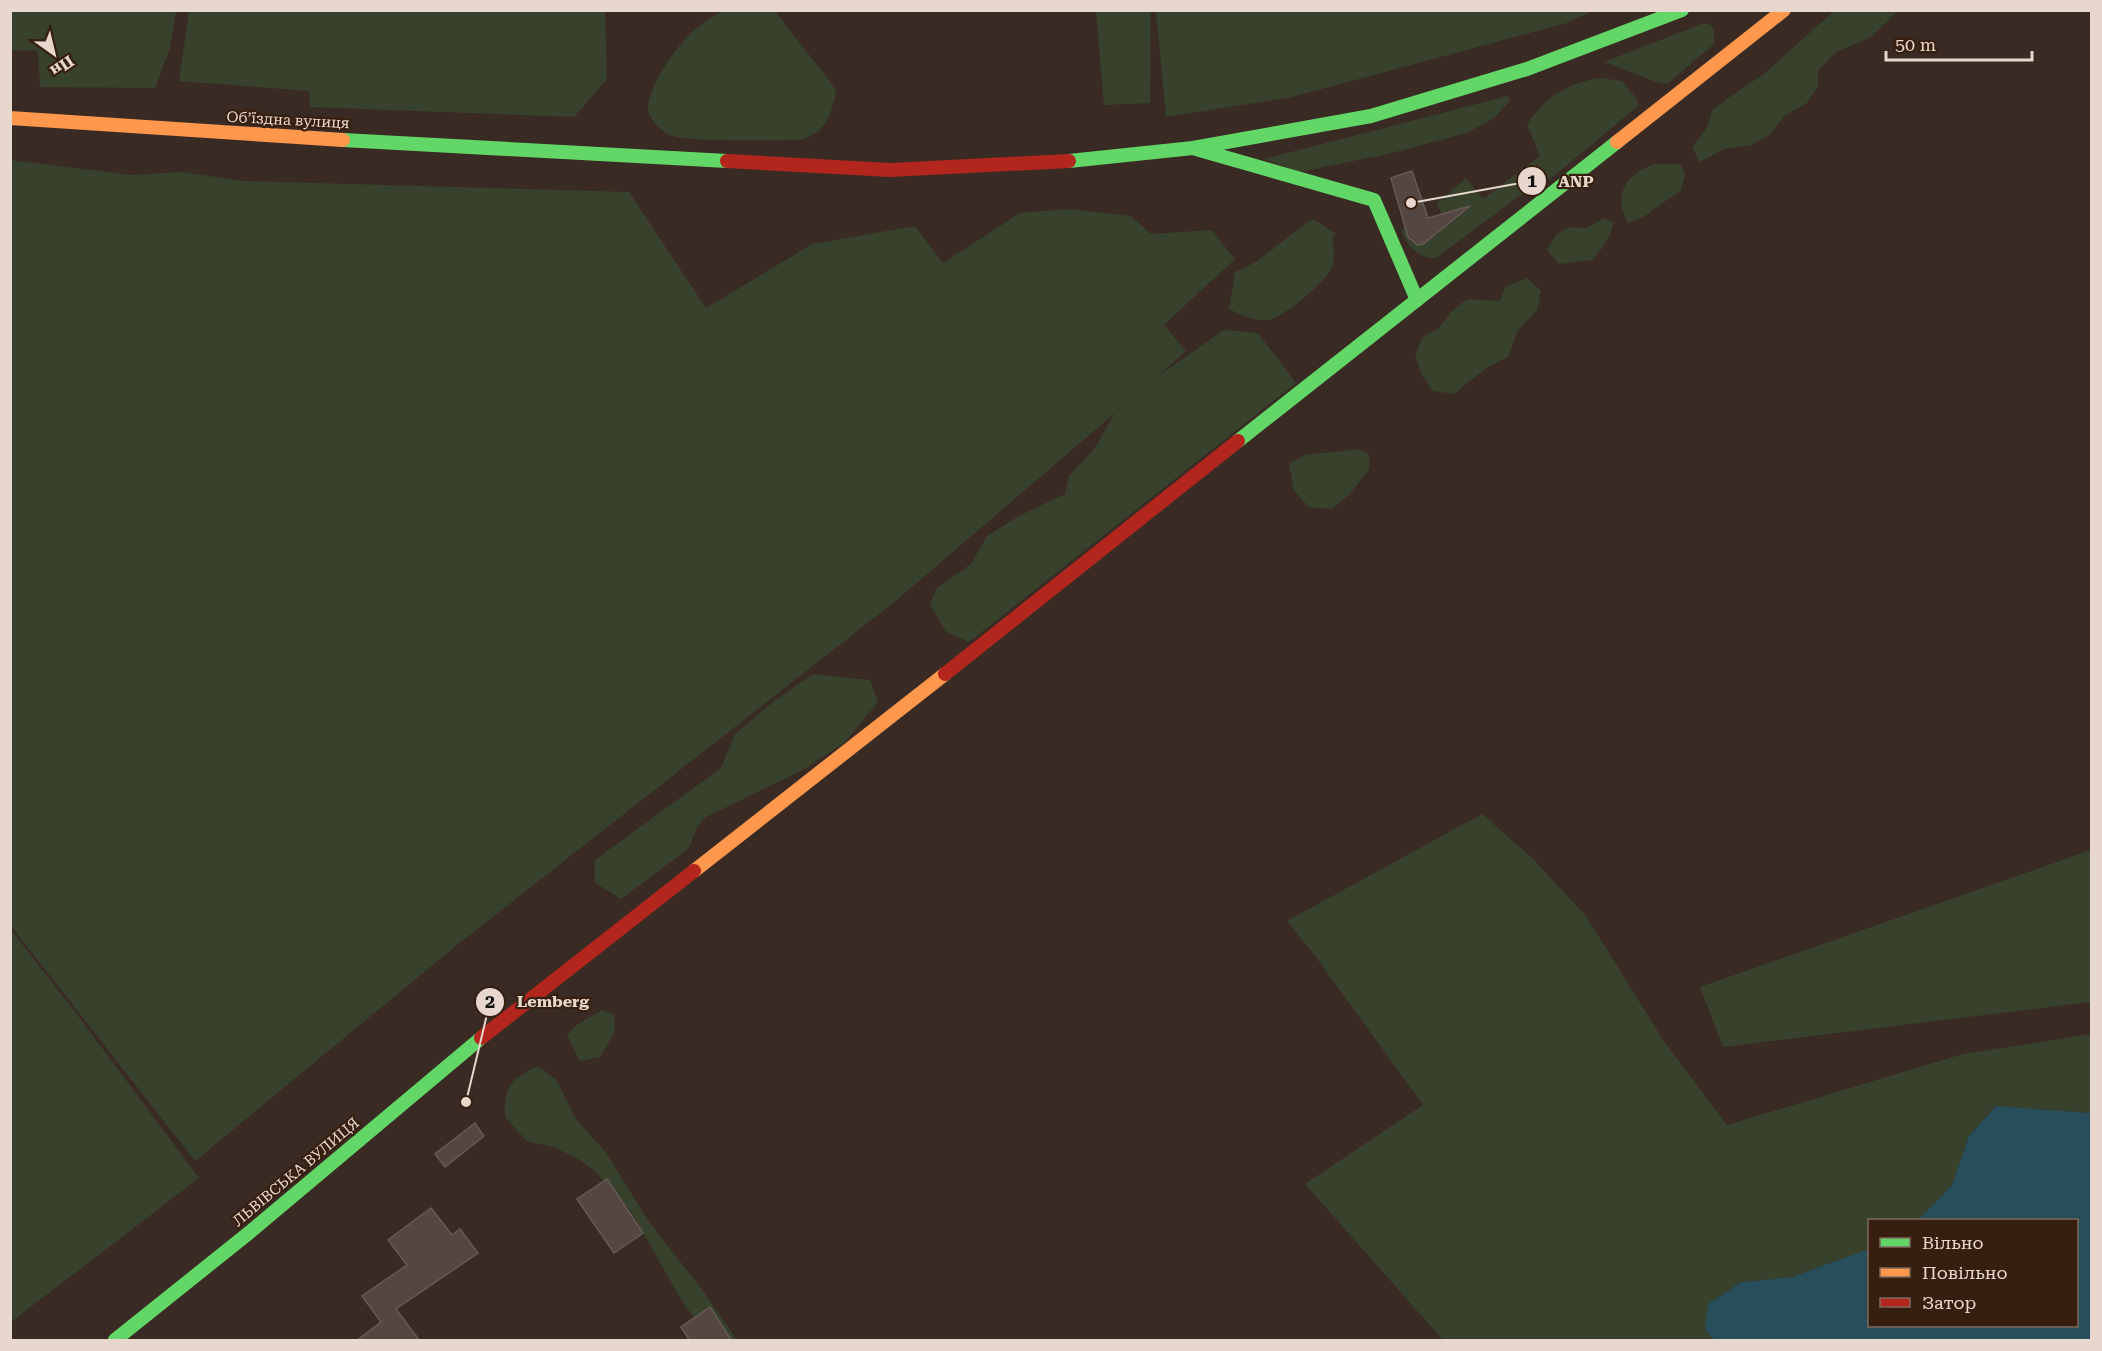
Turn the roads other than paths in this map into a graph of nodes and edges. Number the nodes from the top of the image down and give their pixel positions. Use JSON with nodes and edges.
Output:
{"nodes":[{"id":1,"x":1682,"y":10,"type":"edge"},
{"id":2,"x":1784,"y":10,"type":"edge"},
{"id":3,"x":10,"y":118,"type":"edge"},
{"id":4,"x":1193,"y":148,"type":"junction"},
{"id":5,"x":1417,"y":300,"type":"junction"},
{"id":6,"x":115,"y":1341,"type":"edge"}],
"edges":[{"from":1,"to":4,"type":"main road","name":"Обʼїздна вулиця"},
{"from":2,"to":5,"type":"main road","name":"ЛЬВІВСЬКА ВУЛИЦЯ"},
{"from":3,"to":4,"type":"main road","name":"Обʼїздна вулиця"},
{"from":4,"to":5,"type":"main road"},
{"from":5,"to":6,"type":"main road","name":"ЛЬВІВСЬКА ВУЛИЦЯ"}]}
